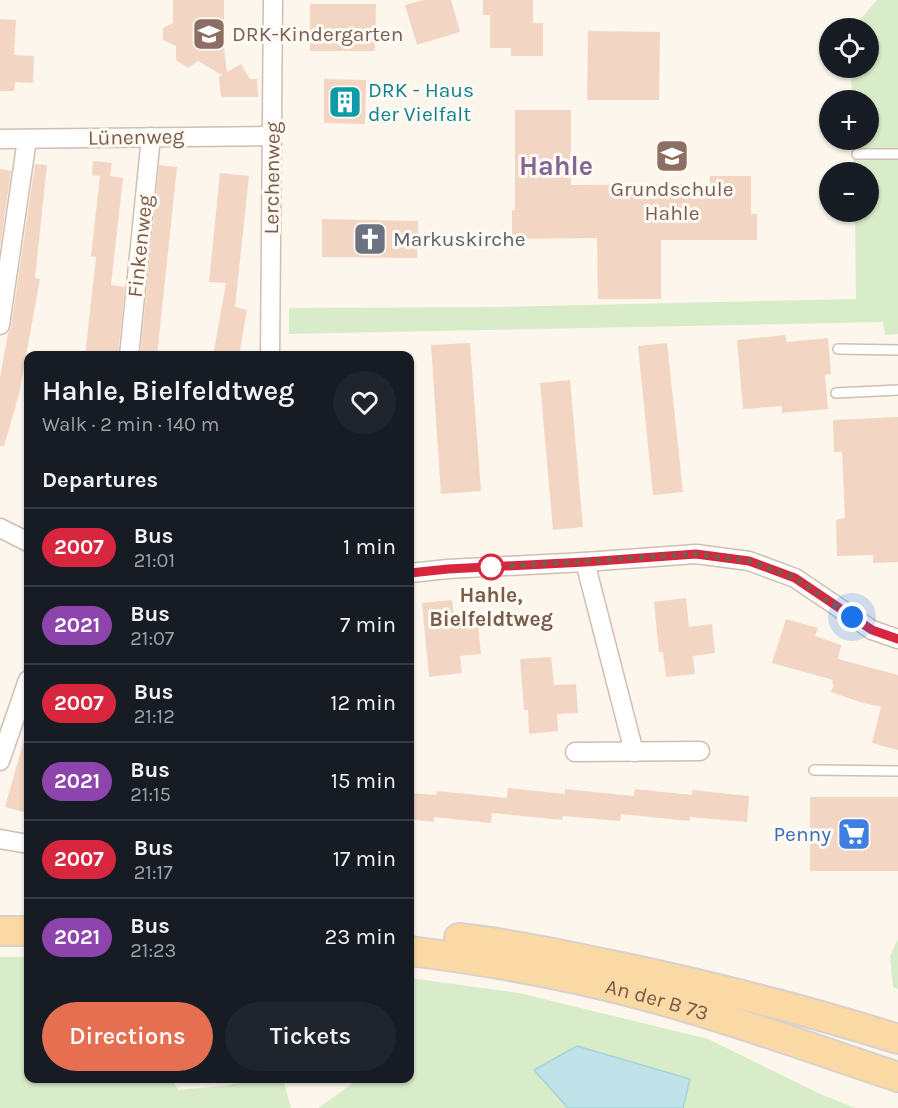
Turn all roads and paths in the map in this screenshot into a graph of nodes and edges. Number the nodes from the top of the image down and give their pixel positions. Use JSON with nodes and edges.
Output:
{"nodes":[{"id":1,"x":273,"y":0,"type":"edge"},
{"id":2,"x":272,"y":136,"type":"junction"},
{"id":3,"x":151,"y":137,"type":"junction"},
{"id":4,"x":0,"y":139,"type":"edge"},
{"id":5,"x":27,"y":139,"type":"junction"},
{"id":6,"x":857,"y":154,"type":"dead end"},
{"id":7,"x":898,"y":154,"type":"edge"},
{"id":8,"x":0,"y":325,"type":"edge"},
{"id":9,"x":838,"y":349,"type":"dead end"},
{"id":10,"x":898,"y":350,"type":"edge"},
{"id":11,"x":130,"y":351,"type":"edge"},
{"id":12,"x":270,"y":351,"type":"edge"},
{"id":13,"x":898,"y":390,"type":"edge"},
{"id":14,"x":836,"y":393,"type":"dead end"},
{"id":15,"x":0,"y":528,"type":"edge"},
{"id":16,"x":24,"y":540,"type":"edge"},
{"id":17,"x":585,"y":562,"type":"junction"},
{"id":18,"x":414,"y":573,"type":"edge"},
{"id":19,"x":898,"y":639,"type":"edge"},
{"id":20,"x":24,"y":692,"type":"edge"},
{"id":21,"x":575,"y":752,"type":"dead end"},
{"id":22,"x":634,"y":752,"type":"junction"},
{"id":23,"x":700,"y":752,"type":"dead end"},
{"id":24,"x":0,"y":761,"type":"edge"},
{"id":25,"x":814,"y":770,"type":"dead end"},
{"id":26,"x":898,"y":771,"type":"edge"},
{"id":27,"x":0,"y":838,"type":"edge"},
{"id":28,"x":24,"y":843,"type":"edge"},
{"id":29,"x":24,"y":913,"type":"edge"},
{"id":30,"x":0,"y":914,"type":"edge"},
{"id":31,"x":0,"y":931,"type":"edge"},
{"id":32,"x":24,"y":931,"type":"edge"},
{"id":33,"x":414,"y":932,"type":"edge"},
{"id":34,"x":414,"y":952,"type":"edge"},
{"id":35,"x":898,"y":1039,"type":"edge"},
{"id":36,"x":898,"y":1077,"type":"edge"}],
"edges":[{"from":1,"to":2,"type":"street","name":"Lerchenweg"},
{"from":2,"to":3,"type":"street","name":"Lünenweg"},
{"from":2,"to":12,"type":"street","name":"Lerchenweg"},
{"from":3,"to":5,"type":"street","name":"Lünenweg"},
{"from":3,"to":11,"type":"street","name":"Finkenweg"},
{"from":4,"to":5,"type":"street","name":"Lünenweg"},
{"from":5,"to":8,"type":"street"},
{"from":6,"to":7,"type":"lane"},
{"from":9,"to":10,"type":"lane"},
{"from":13,"to":14,"type":"lane"},
{"from":15,"to":16,"type":"street"},
{"from":17,"to":18,"type":"street"},
{"from":17,"to":19,"type":"street"},
{"from":17,"to":22,"type":"street"},
{"from":20,"to":24,"type":"street"},
{"from":21,"to":22,"type":"street"},
{"from":22,"to":23,"type":"street"},
{"from":25,"to":26,"type":"lane"},
{"from":27,"to":28,"type":"street"},
{"from":29,"to":30,"type":"main road"},
{"from":31,"to":32,"type":"main road"},
{"from":33,"to":35,"type":"main road","name":"An der B 73"},
{"from":34,"to":36,"type":"main road","name":"An der B 73"}]}
